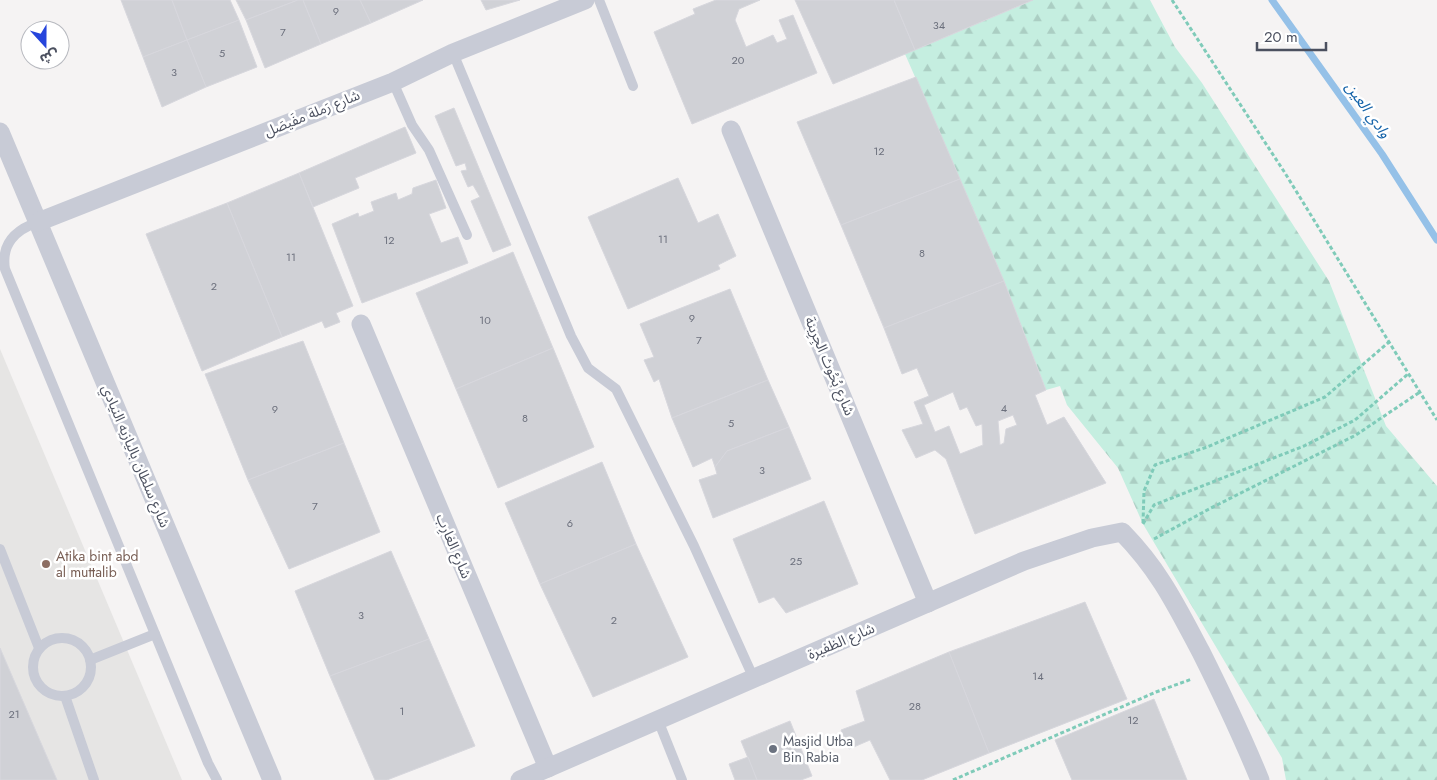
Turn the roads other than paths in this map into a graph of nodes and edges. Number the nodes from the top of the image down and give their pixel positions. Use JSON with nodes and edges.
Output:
{"nodes":[{"id":1,"x":585,"y":0,"type":"edge"},
{"id":2,"x":600,"y":0,"type":"edge"},
{"id":3,"x":454,"y":53,"type":"junction"},
{"id":4,"x":393,"y":82,"type":"junction"},
{"id":5,"x":633,"y":86,"type":"dead end"},
{"id":6,"x":731,"y":130,"type":"dead end"},
{"id":7,"x":0,"y":132,"type":"edge"},
{"id":8,"x":38,"y":222,"type":"junction"},
{"id":9,"x":467,"y":235,"type":"dead end"},
{"id":10,"x":361,"y":324,"type":"dead end"},
{"id":11,"x":0,"y":548,"type":"edge"},
{"id":12,"x":928,"y":603,"type":"junction"},
{"id":13,"x":155,"y":634,"type":"junction"},
{"id":14,"x":39,"y":648,"type":"junction"},
{"id":15,"x":90,"y":660,"type":"junction"},
{"id":16,"x":754,"y":679,"type":"junction"},
{"id":17,"x":65,"y":696,"type":"junction"},
{"id":18,"x":658,"y":720,"type":"junction"},
{"id":19,"x":548,"y":768,"type":"junction"},
{"id":20,"x":94,"y":780,"type":"edge"},
{"id":21,"x":217,"y":780,"type":"edge"},
{"id":22,"x":272,"y":780,"type":"edge"},
{"id":23,"x":520,"y":780,"type":"edge"},
{"id":24,"x":682,"y":780,"type":"edge"},
{"id":25,"x":1260,"y":780,"type":"edge"}],
"edges":[{"from":1,"to":3,"type":"street","name":"شارع رَملة مفَيصَل"},
{"from":2,"to":5,"type":"lane"},
{"from":3,"to":4,"type":"street","name":"شارع رَملة مفَيصَل"},
{"from":3,"to":16,"type":"lane"},
{"from":4,"to":8,"type":"street","name":"شارع رَملة مفَيصَل"},
{"from":4,"to":9,"type":"lane"},
{"from":6,"to":12,"type":"street","name":"شارع بُحُوث الجِرِينة"},
{"from":7,"to":8,"type":"street","name":"شارع سلطان باليازيه النيادي"},
{"from":8,"to":13,"type":"lane"},
{"from":8,"to":22,"type":"street","name":"شارع سلطان باليازيه النيادي"},
{"from":10,"to":19,"type":"street","name":"شارع الغارِب"},
{"from":11,"to":14,"type":"lane"},
{"from":12,"to":16,"type":"street","name":"شارع الظفيرة"},
{"from":12,"to":25,"type":"street","name":"شارع الظفيرة"},
{"from":13,"to":15,"type":"lane"},
{"from":13,"to":21,"type":"lane"},
{"from":14,"to":15,"type":"lane"},
{"from":14,"to":17,"type":"lane"},
{"from":15,"to":17,"type":"lane"},
{"from":16,"to":18,"type":"street","name":"شارع الظفيرة"},
{"from":17,"to":20,"type":"lane"},
{"from":18,"to":19,"type":"street","name":"شارع الظفيرة"},
{"from":18,"to":24,"type":"lane"},
{"from":19,"to":23,"type":"street","name":"شارع الظفيرة"}]}
